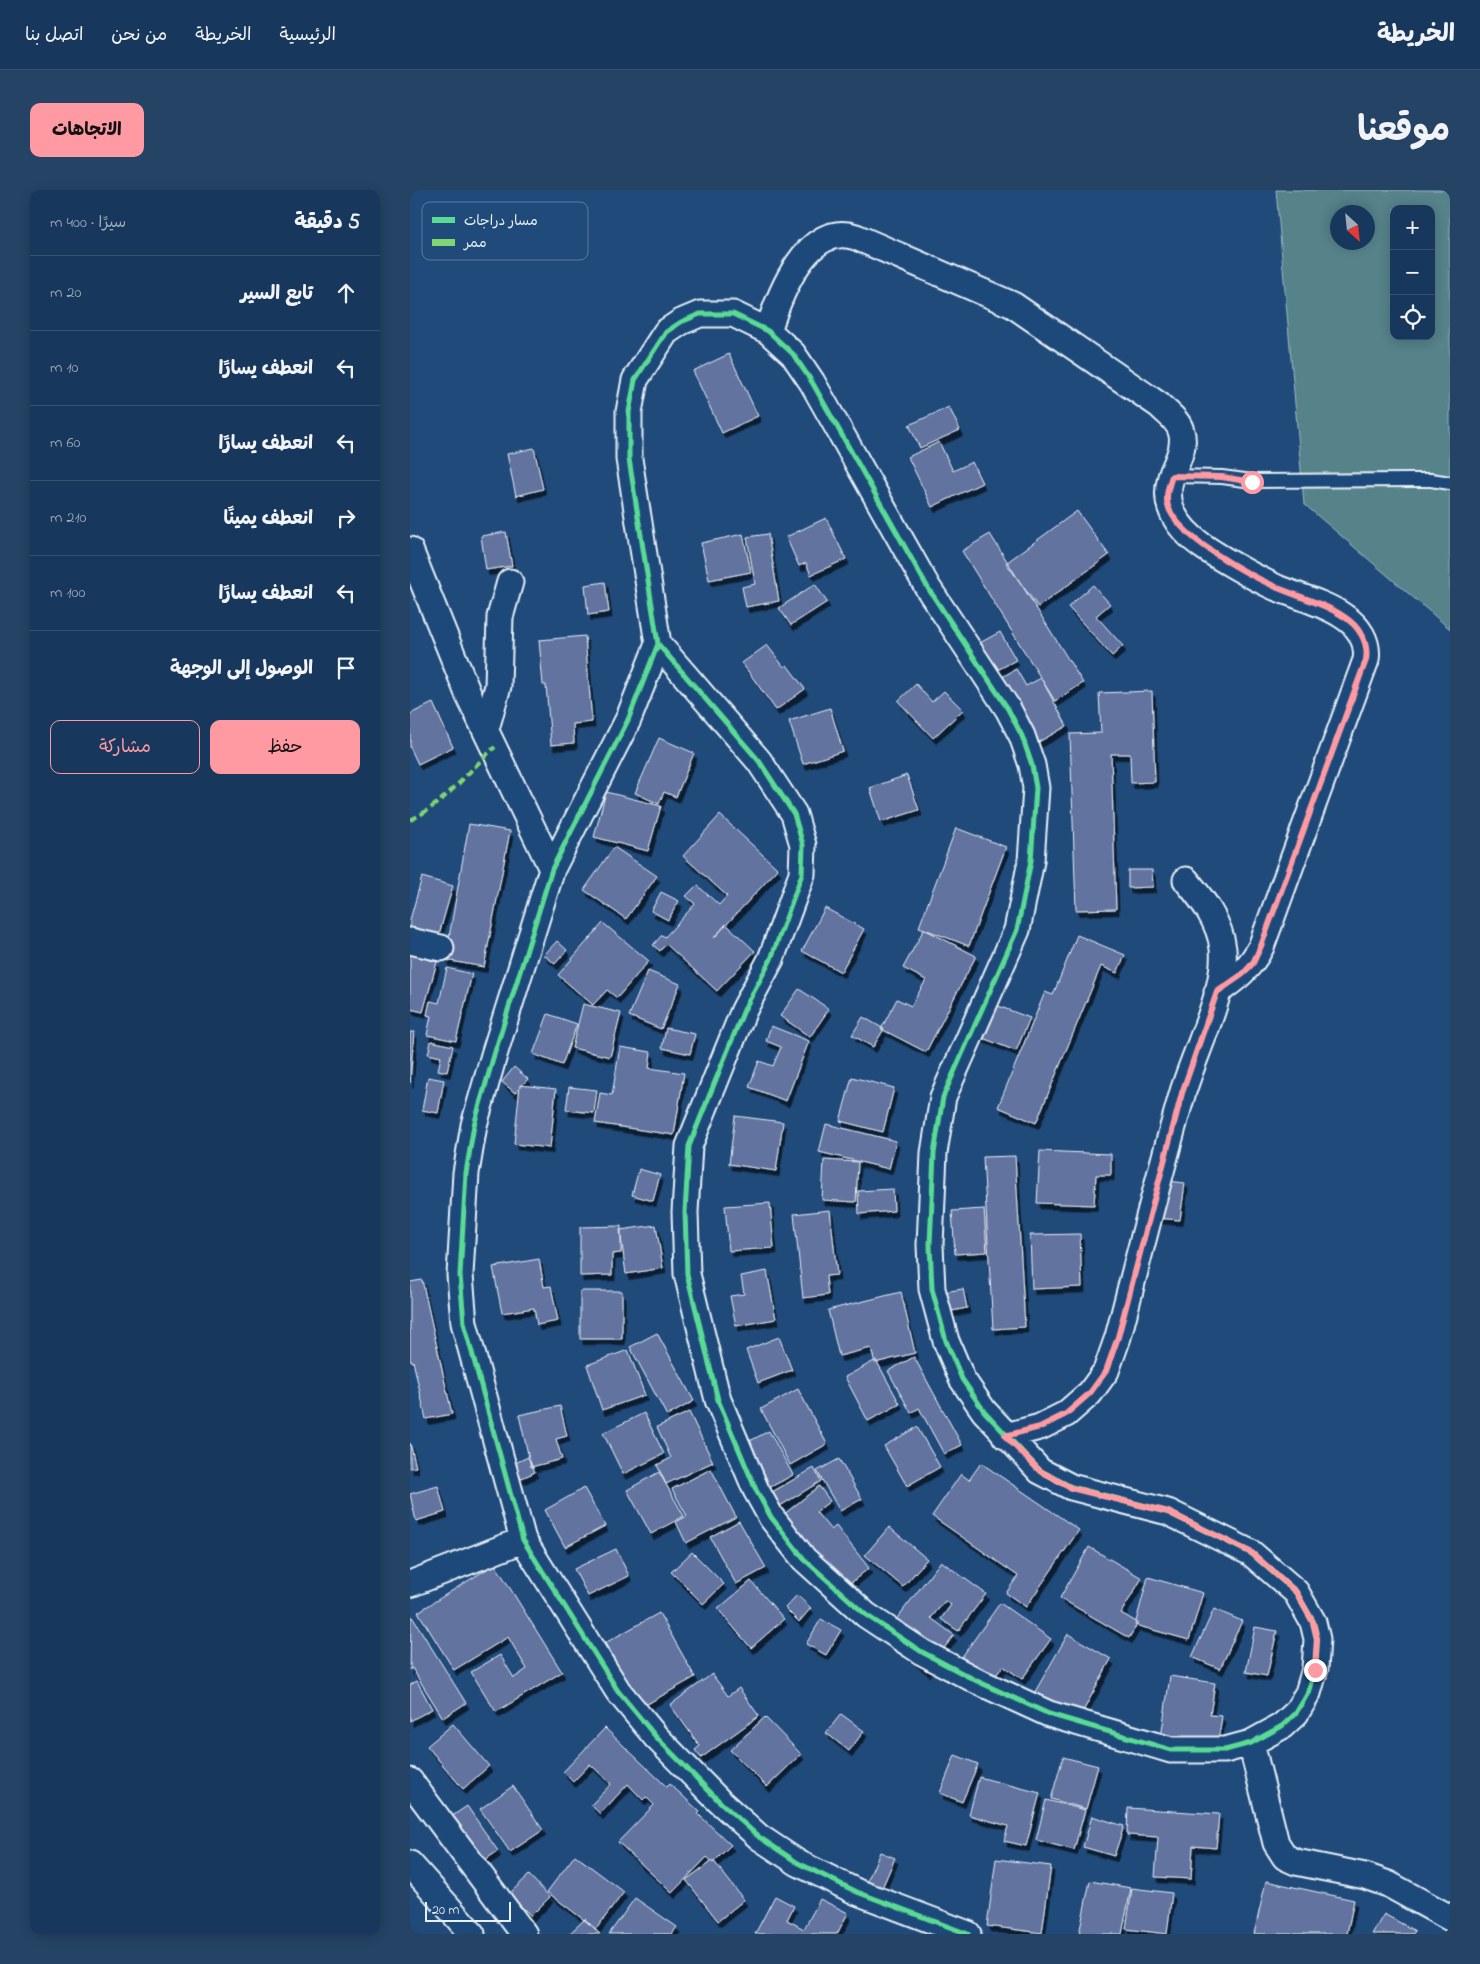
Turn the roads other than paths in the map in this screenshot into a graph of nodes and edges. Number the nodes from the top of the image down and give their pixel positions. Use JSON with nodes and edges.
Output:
{"nodes":[{"id":1,"x":768,"y":331,"type":"junction"},
{"id":2,"x":1172,"y":476,"type":"junction"},
{"id":3,"x":1450,"y":483,"type":"edge"},
{"id":4,"x":410,"y":550,"type":"edge"},
{"id":5,"x":510,"y":582,"type":"dead end"},
{"id":6,"x":658,"y":644,"type":"junction"},
{"id":7,"x":486,"y":728,"type":"junction"},
{"id":8,"x":552,"y":869,"type":"junction"},
{"id":9,"x":1186,"y":880,"type":"dead end"},
{"id":10,"x":410,"y":941,"type":"edge"},
{"id":11,"x":442,"y":948,"type":"dead end"},
{"id":12,"x":1217,"y":992,"type":"junction"},
{"id":13,"x":1005,"y":1436,"type":"junction"},
{"id":14,"x":523,"y":1540,"type":"junction"},
{"id":15,"x":410,"y":1584,"type":"edge"},
{"id":16,"x":1251,"y":1743,"type":"junction"},
{"id":17,"x":410,"y":1782,"type":"edge"},
{"id":18,"x":410,"y":1864,"type":"edge"},
{"id":19,"x":1450,"y":1918,"type":"edge"},
{"id":20,"x":472,"y":1934,"type":"edge"},
{"id":21,"x":524,"y":1934,"type":"edge"},
{"id":22,"x":968,"y":1934,"type":"edge"}],
"edges":[{"from":1,"to":2,"type":"street"},
{"from":1,"to":6,"type":"street"},
{"from":1,"to":13,"type":"street"},
{"from":2,"to":3,"type":"lane"},
{"from":2,"to":12,"type":"street"},
{"from":4,"to":7,"type":"street"},
{"from":5,"to":7,"type":"street"},
{"from":6,"to":8,"type":"street"},
{"from":6,"to":16,"type":"street"},
{"from":7,"to":8,"type":"street"},
{"from":8,"to":14,"type":"street"},
{"from":9,"to":12,"type":"street"},
{"from":10,"to":11,"type":"street"},
{"from":12,"to":13,"type":"street"},
{"from":13,"to":16,"type":"street"},
{"from":14,"to":15,"type":"street"},
{"from":14,"to":22,"type":"street"},
{"from":16,"to":19,"type":"street"},
{"from":17,"to":21,"type":"street"},
{"from":18,"to":20,"type":"street"}]}
